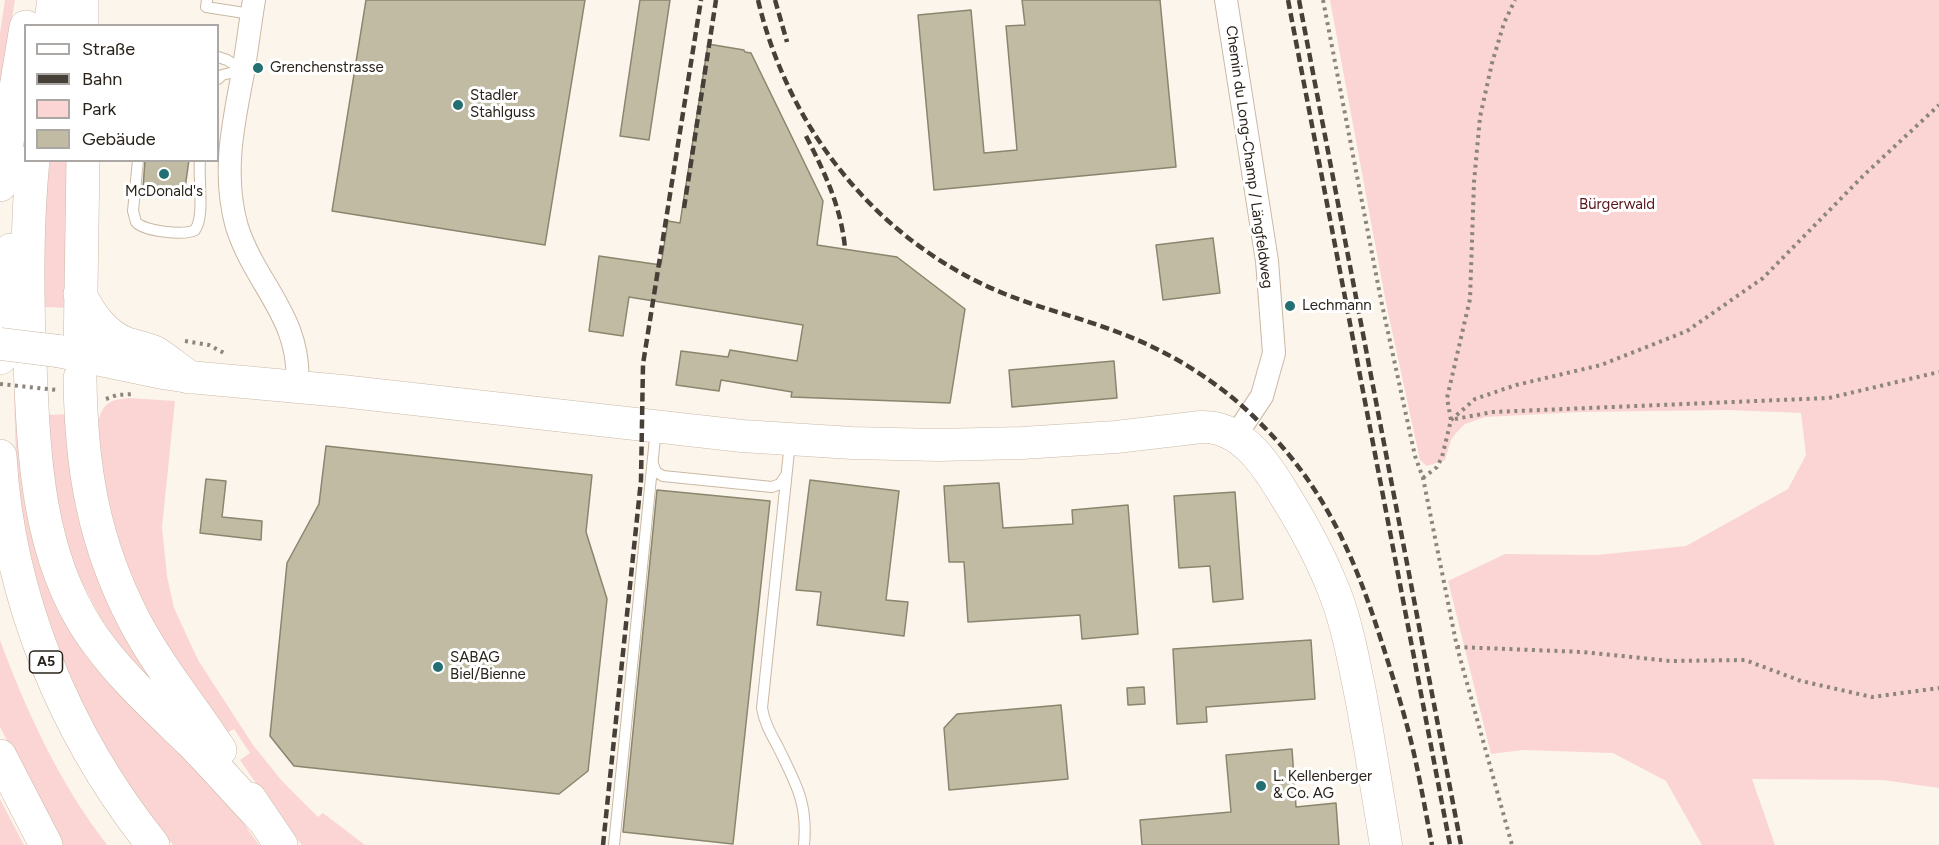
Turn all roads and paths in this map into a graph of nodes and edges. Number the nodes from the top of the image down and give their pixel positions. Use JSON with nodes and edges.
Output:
{"nodes":[{"id":1,"x":30,"y":0,"type":"edge"},
{"id":2,"x":54,"y":0,"type":"edge"},
{"id":3,"x":82,"y":0,"type":"edge"},
{"id":4,"x":207,"y":0,"type":"edge"},
{"id":5,"x":1226,"y":0,"type":"edge"},
{"id":6,"x":1323,"y":0,"type":"edge"},
{"id":7,"x":1515,"y":0,"type":"edge"},
{"id":8,"x":252,"y":7,"type":"edge"},
{"id":9,"x":26,"y":24,"type":"edge"},
{"id":10,"x":50,"y":24,"type":"edge"},
{"id":11,"x":82,"y":24,"type":"edge"},
{"id":12,"x":24,"y":38,"type":"edge"},
{"id":13,"x":219,"y":57,"type":"edge"},
{"id":14,"x":243,"y":70,"type":"junction"},
{"id":15,"x":219,"y":78,"type":"edge"},
{"id":16,"x":1939,"y":105,"type":"edge"},
{"id":17,"x":27,"y":162,"type":"edge"},
{"id":18,"x":33,"y":162,"type":"edge"},
{"id":19,"x":83,"y":162,"type":"edge"},
{"id":20,"x":195,"y":162,"type":"edge"},
{"id":21,"x":201,"y":162,"type":"edge"},
{"id":22,"x":139,"y":164,"type":"edge"},
{"id":23,"x":198,"y":178,"type":"junction"},
{"id":24,"x":0,"y":185,"type":"edge"},
{"id":25,"x":80,"y":294,"type":"junction"},
{"id":26,"x":0,"y":344,"type":"edge"},
{"id":27,"x":0,"y":358,"type":"edge"},
{"id":28,"x":0,"y":366,"type":"edge"},
{"id":29,"x":1939,"y":372,"type":"edge"},
{"id":30,"x":69,"y":376,"type":"junction"},
{"id":31,"x":189,"y":377,"type":"junction"},
{"id":32,"x":0,"y":384,"type":"edge"},
{"id":33,"x":297,"y":387,"type":"junction"},
{"id":34,"x":142,"y":395,"type":"dead end"},
{"id":35,"x":1451,"y":420,"type":"junction"},
{"id":36,"x":657,"y":425,"type":"junction"},
{"id":37,"x":1236,"y":435,"type":"junction"},
{"id":38,"x":790,"y":439,"type":"junction"},
{"id":39,"x":0,"y":456,"type":"edge"},
{"id":40,"x":653,"y":463,"type":"junction"},
{"id":41,"x":786,"y":473,"type":"junction"},
{"id":42,"x":1423,"y":478,"type":"junction"},
{"id":43,"x":0,"y":583,"type":"edge"},
{"id":44,"x":1457,"y":647,"type":"junction"},
{"id":45,"x":1939,"y":688,"type":"edge"},
{"id":46,"x":0,"y":756,"type":"edge"},
{"id":47,"x":261,"y":817,"type":"junction"},
{"id":48,"x":46,"y":845,"type":"edge"},
{"id":49,"x":128,"y":845,"type":"edge"},
{"id":50,"x":153,"y":845,"type":"edge"},
{"id":51,"x":281,"y":845,"type":"edge"},
{"id":52,"x":614,"y":845,"type":"edge"},
{"id":53,"x":804,"y":845,"type":"edge"},
{"id":54,"x":1386,"y":845,"type":"edge"},
{"id":55,"x":1512,"y":845,"type":"edge"}],
"edges":[{"from":1,"to":9,"type":"highway"},
{"from":2,"to":10,"type":"highway"},
{"from":3,"to":11,"type":"highway"},
{"from":4,"to":8,"type":"lane"},
{"from":5,"to":37,"type":"street","name":"Chemin du Long-Champ / Längfeldweg"},
{"from":6,"to":42,"type":"path"},
{"from":7,"to":35,"type":"path"},
{"from":8,"to":14,"type":"street"},
{"from":12,"to":24,"type":"highway"},
{"from":13,"to":14,"type":"lane"},
{"from":14,"to":15,"type":"lane"},
{"from":14,"to":33,"type":"street"},
{"from":16,"to":35,"type":"path"},
{"from":17,"to":27,"type":"highway"},
{"from":18,"to":47,"type":"highway"},
{"from":19,"to":25,"type":"highway"},
{"from":20,"to":23,"type":"lane"},
{"from":21,"to":23,"type":"lane"},
{"from":22,"to":23,"type":"lane"},
{"from":25,"to":30,"type":"highway"},
{"from":25,"to":31,"type":"highway"},
{"from":26,"to":30,"type":"main road","bridge":true},
{"from":28,"to":30,"type":"main road"},
{"from":29,"to":35,"type":"path"},
{"from":30,"to":31,"type":"main road"},
{"from":30,"to":32,"type":"path","bridge":true},
{"from":30,"to":34,"type":"path"},
{"from":30,"to":47,"type":"highway"},
{"from":31,"to":33,"type":"main road"},
{"from":33,"to":36,"type":"main road"},
{"from":35,"to":42,"type":"path"},
{"from":36,"to":38,"type":"main road"},
{"from":36,"to":40,"type":"lane"},
{"from":37,"to":38,"type":"main road"},
{"from":37,"to":54,"type":"main road"},
{"from":38,"to":41,"type":"lane"},
{"from":39,"to":50,"type":"highway","number":"A5"},
{"from":40,"to":41,"type":"lane"},
{"from":40,"to":52,"type":"lane"},
{"from":41,"to":53,"type":"lane"},
{"from":42,"to":44,"type":"path"},
{"from":43,"to":49,"type":"highway","number":"A5"},
{"from":44,"to":45,"type":"path"},
{"from":44,"to":55,"type":"path"},
{"from":46,"to":48,"type":"highway"},
{"from":47,"to":51,"type":"highway"}]}
